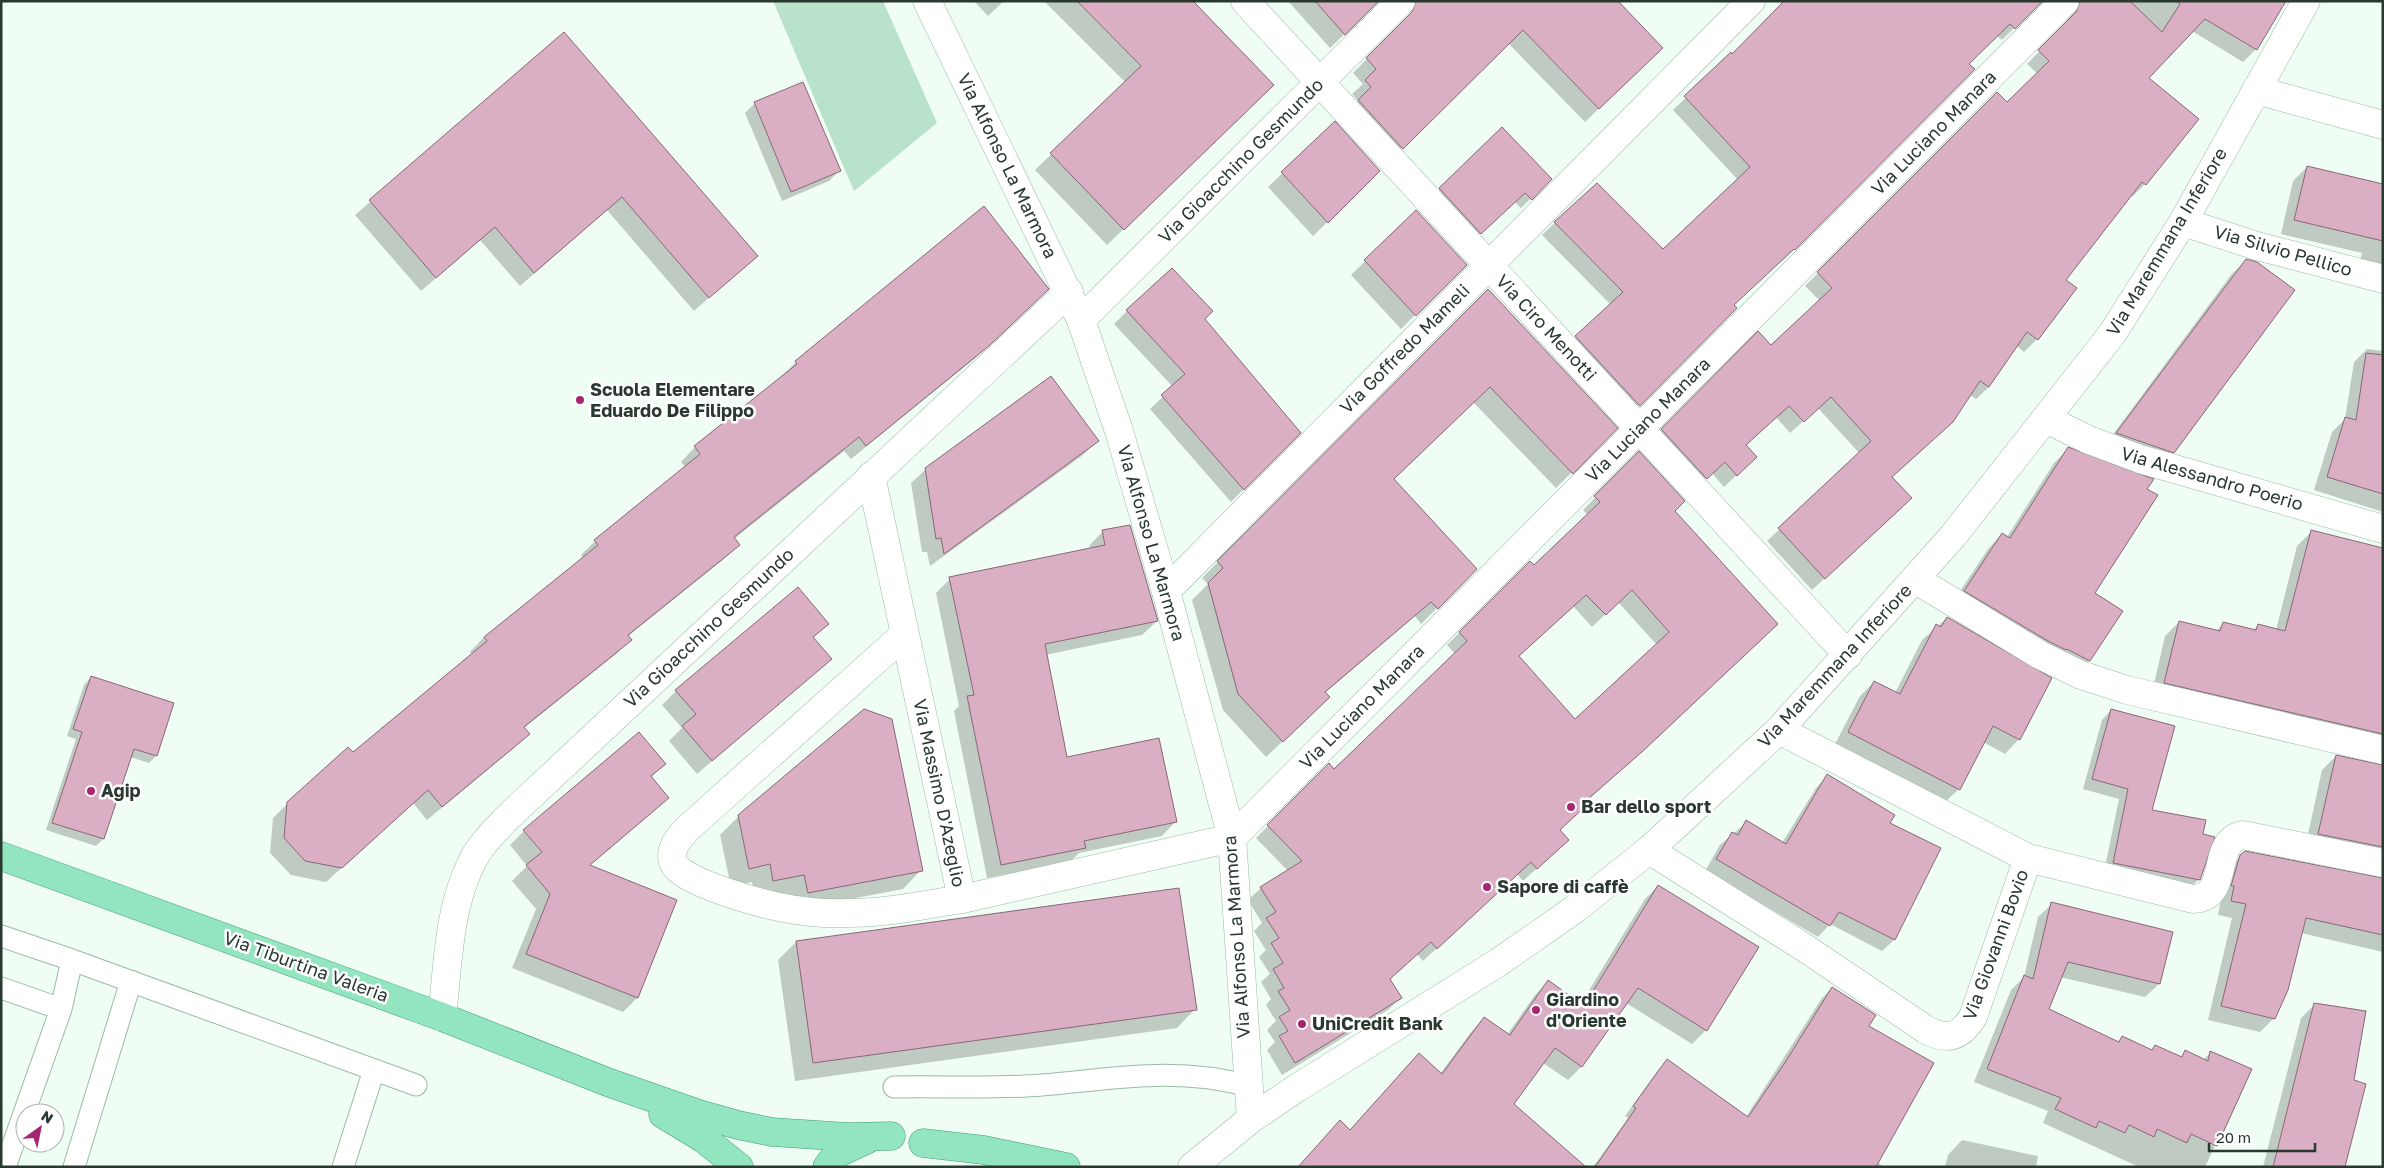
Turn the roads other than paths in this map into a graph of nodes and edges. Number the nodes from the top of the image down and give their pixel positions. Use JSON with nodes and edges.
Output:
{"nodes":[{"id":1,"x":927,"y":1,"type":"edge"},
{"id":2,"x":1245,"y":1,"type":"edge"},
{"id":3,"x":1401,"y":1,"type":"edge"},
{"id":4,"x":1750,"y":1,"type":"edge"},
{"id":5,"x":2065,"y":1,"type":"edge"},
{"id":6,"x":2306,"y":1,"type":"edge"},
{"id":7,"x":1320,"y":82,"type":"junction"},
{"id":8,"x":2256,"y":90,"type":"junction"},
{"id":9,"x":2383,"y":125,"type":"edge"},
{"id":10,"x":2183,"y":222,"type":"junction"},
{"id":11,"x":1488,"y":265,"type":"junction"},
{"id":12,"x":2383,"y":279,"type":"edge"},
{"id":13,"x":1069,"y":292,"type":"junction"},
{"id":14,"x":1081,"y":320,"type":"junction"},
{"id":15,"x":2046,"y":419,"type":"junction"},
{"id":16,"x":1639,"y":429,"type":"junction"},
{"id":17,"x":872,"y":476,"type":"junction"},
{"id":18,"x":2383,"y":529,"type":"edge"},
{"id":19,"x":1915,"y":579,"type":"junction"},
{"id":20,"x":1166,"y":590,"type":"junction"},
{"id":21,"x":905,"y":634,"type":"junction"},
{"id":22,"x":1848,"y":655,"type":"junction"},
{"id":23,"x":1778,"y":730,"type":"junction"},
{"id":24,"x":2383,"y":750,"type":"edge"},
{"id":25,"x":1232,"y":838,"type":"junction"},
{"id":26,"x":1649,"y":850,"type":"junction"},
{"id":27,"x":1,"y":856,"type":"edge"},
{"id":28,"x":2028,"y":858,"type":"junction"},
{"id":29,"x":2383,"y":864,"type":"edge"},
{"id":30,"x":962,"y":899,"type":"junction"},
{"id":31,"x":1,"y":936,"type":"edge"},
{"id":32,"x":72,"y":960,"type":"junction"},
{"id":33,"x":131,"y":981,"type":"junction"},
{"id":34,"x":1,"y":988,"type":"edge"},
{"id":35,"x":61,"y":1009,"type":"junction"},
{"id":36,"x":442,"y":1017,"type":"junction"},
{"id":37,"x":374,"y":1070,"type":"junction"},
{"id":38,"x":610,"y":1084,"type":"junction"},
{"id":39,"x":416,"y":1086,"type":"dead end"},
{"id":40,"x":1248,"y":1086,"type":"junction"},
{"id":41,"x":894,"y":1087,"type":"dead end"},
{"id":42,"x":1251,"y":1119,"type":"junction"},
{"id":43,"x":891,"y":1136,"type":"junction"},
{"id":44,"x":922,"y":1143,"type":"junction"},
{"id":45,"x":5,"y":1167,"type":"edge"},
{"id":46,"x":74,"y":1167,"type":"edge"},
{"id":47,"x":343,"y":1167,"type":"edge"},
{"id":48,"x":739,"y":1167,"type":"edge"},
{"id":49,"x":827,"y":1167,"type":"edge"},
{"id":50,"x":952,"y":1167,"type":"edge"},
{"id":51,"x":1066,"y":1167,"type":"edge"},
{"id":52,"x":1192,"y":1167,"type":"edge"}],
"edges":[{"from":1,"to":13,"type":"street","name":"Via Alfonso La Marmora"},
{"from":2,"to":7,"type":"street","name":"Via Ciro Menotti"},
{"from":3,"to":7,"type":"street","name":"Via Gioacchino Gesmundo"},
{"from":4,"to":11,"type":"street","name":"Via Goffredo Mameli"},
{"from":5,"to":16,"type":"street","name":"Via Luciano Manara"},
{"from":6,"to":8,"type":"street","name":"Via Maremmana Inferiore"},
{"from":7,"to":11,"type":"street","name":"Via Ciro Menotti"},
{"from":7,"to":14,"type":"street","name":"Via Gioacchino Gesmundo"},
{"from":8,"to":9,"type":"street"},
{"from":8,"to":10,"type":"street","name":"Via Maremmana Inferiore"},
{"from":10,"to":12,"type":"street","name":"Via Silvio Pellico"},
{"from":10,"to":15,"type":"street","name":"Via Maremmana Inferiore"},
{"from":11,"to":16,"type":"street","name":"Via Ciro Menotti"},
{"from":11,"to":20,"type":"street","name":"Via Goffredo Mameli"},
{"from":13,"to":14,"type":"street","name":"Via Alfonso La Marmora"},
{"from":13,"to":17,"type":"street","name":"Via Gioacchino Gesmundo"},
{"from":14,"to":20,"type":"street","name":"Via Alfonso La Marmora"},
{"from":15,"to":18,"type":"street","name":"Via Alessandro Poerio"},
{"from":15,"to":19,"type":"street","name":"Via Maremmana Inferiore"},
{"from":16,"to":22,"type":"street","name":"Via Ciro Menotti"},
{"from":16,"to":25,"type":"street","name":"Via Luciano Manara"},
{"from":17,"to":21,"type":"street","name":"Via Massimo D'Azeglio"},
{"from":17,"to":36,"type":"street","name":"Via Gioacchino Gesmundo"},
{"from":19,"to":22,"type":"street","name":"Via Maremmana Inferiore"},
{"from":19,"to":24,"type":"street"},
{"from":20,"to":25,"type":"street","name":"Via Alfonso La Marmora"},
{"from":21,"to":30,"type":"street","name":"Via Massimo D'Azeglio"},
{"from":21,"to":30,"type":"street"},
{"from":22,"to":23,"type":"street","name":"Via Maremmana Inferiore"},
{"from":23,"to":26,"type":"street","name":"Via Maremmana Inferiore"},
{"from":23,"to":28,"type":"street","name":"Via Giovanni Bovio"},
{"from":25,"to":30,"type":"street","name":"Via Massimo D'Azeglio"},
{"from":25,"to":40,"type":"street","name":"Via Alfonso La Marmora"},
{"from":26,"to":28,"type":"street","name":"Via Giovanni Bovio"},
{"from":26,"to":42,"type":"street","name":"Via Maremmana Inferiore"},
{"from":27,"to":36,"type":"main road","name":"Via Tiburtina Valeria"},
{"from":28,"to":29,"type":"street"},
{"from":31,"to":32,"type":"lane"},
{"from":32,"to":33,"type":"lane"},
{"from":32,"to":35,"type":"lane"},
{"from":33,"to":37,"type":"lane"},
{"from":33,"to":46,"type":"lane"},
{"from":34,"to":35,"type":"lane"},
{"from":35,"to":45,"type":"lane"},
{"from":36,"to":38,"type":"main road","name":"Via Tiburtina Valeria"},
{"from":37,"to":39,"type":"lane"},
{"from":37,"to":47,"type":"lane"},
{"from":38,"to":43,"type":"main road","name":"Via Tiburtina Valeria"},
{"from":38,"to":48,"type":"main road","name":"Via Tiburtina Valeria"},
{"from":40,"to":41,"type":"lane"},
{"from":40,"to":42,"type":"street","name":"Via Alfonso La Marmora"},
{"from":42,"to":52,"type":"street","name":"Via Maremmana Inferiore"},
{"from":43,"to":44,"type":"main road","name":"Via Tiburtina Valeria"},
{"from":43,"to":49,"type":"main road","name":"Via Tiburtina Valeria"},
{"from":44,"to":50,"type":"main road","name":"Via Tiburtina Valeria"},
{"from":44,"to":51,"type":"main road","name":"Via Tiburtina Valeria"}]}
